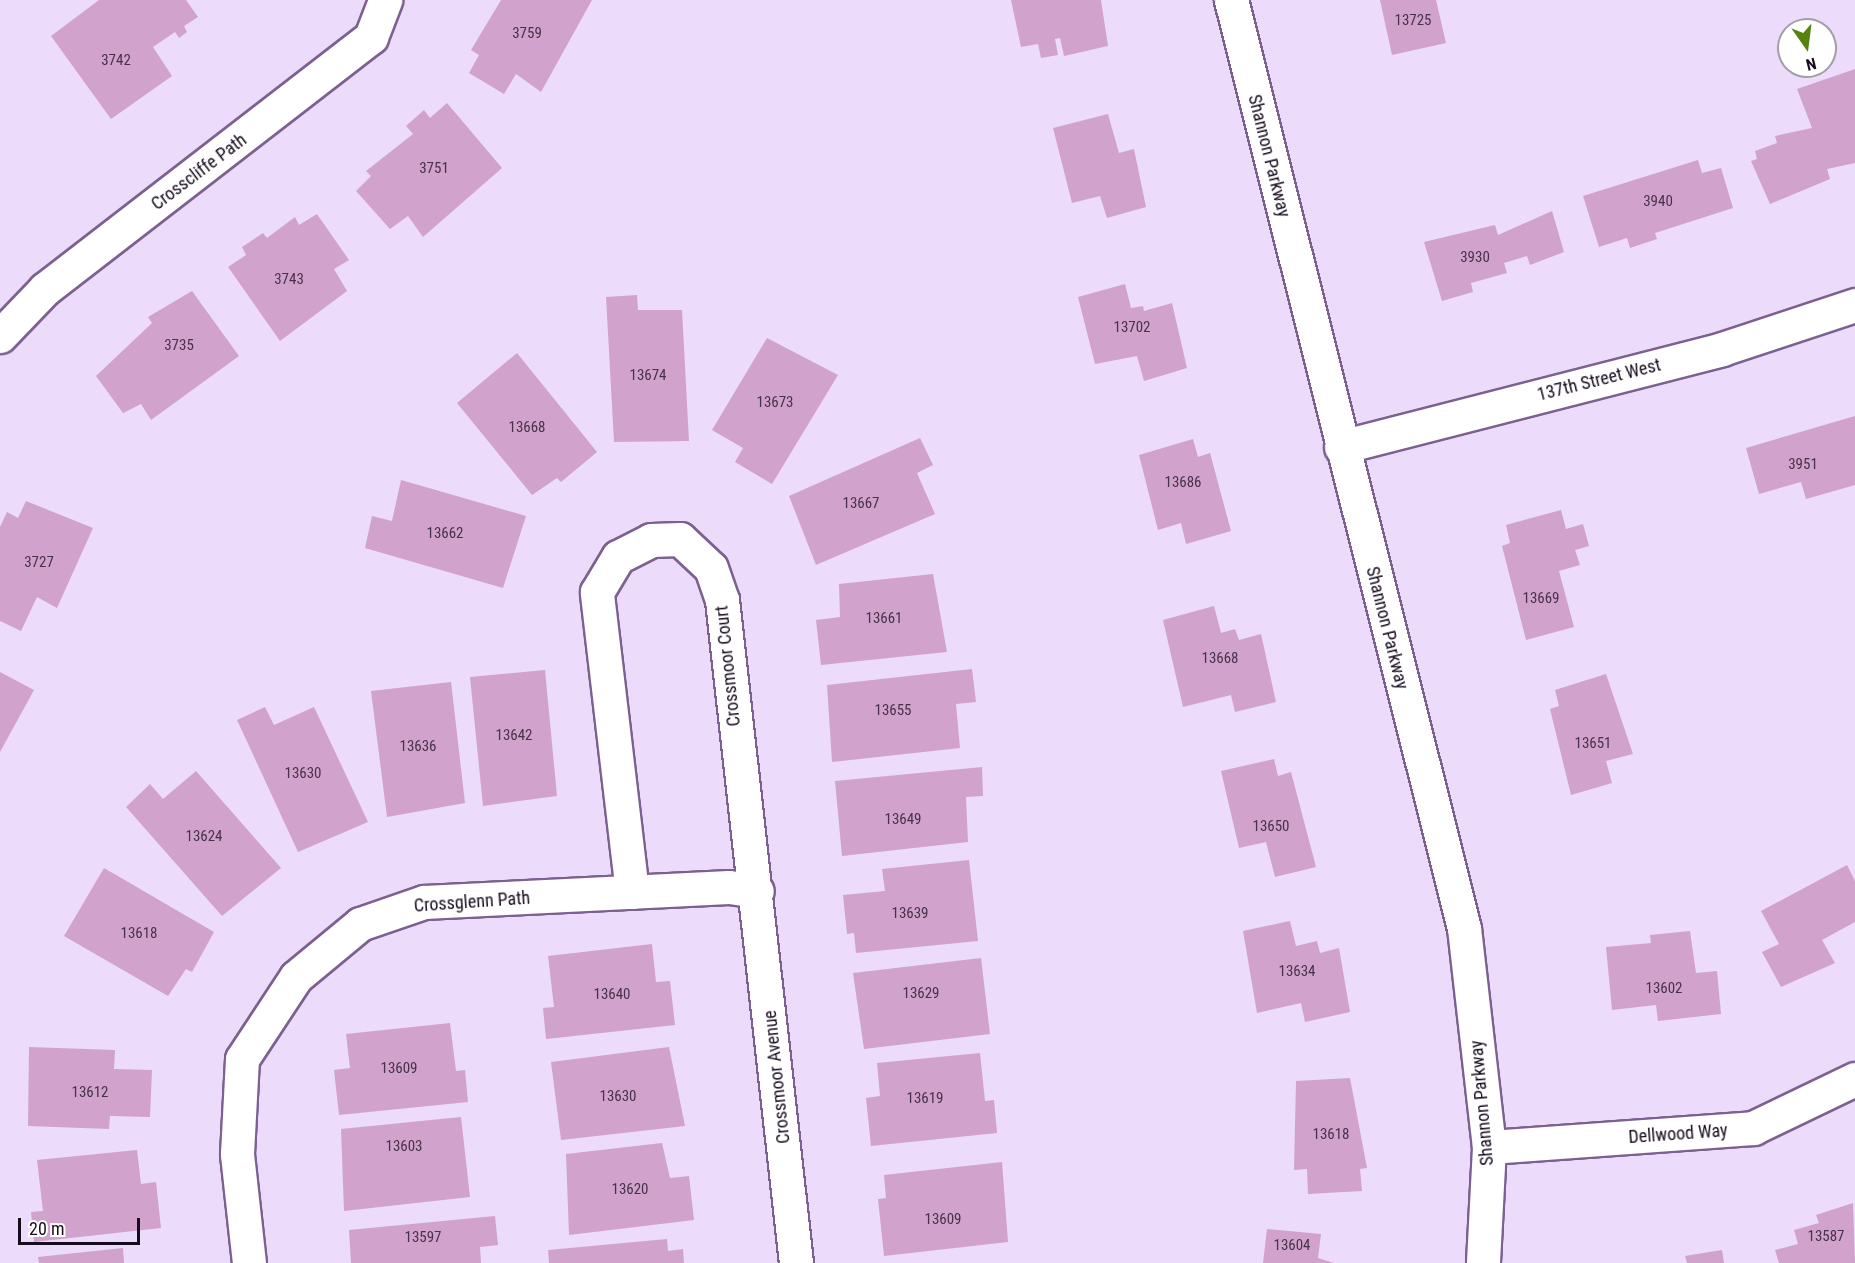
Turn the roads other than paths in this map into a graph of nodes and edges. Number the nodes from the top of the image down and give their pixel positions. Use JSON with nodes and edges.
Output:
{"nodes":[{"id":1,"x":385,"y":0,"type":"edge"},
{"id":2,"x":1231,"y":0,"type":"edge"},
{"id":3,"x":1855,"y":305,"type":"edge"},
{"id":4,"x":0,"y":336,"type":"edge"},
{"id":5,"x":1341,"y":447,"type":"junction"},
{"id":6,"x":757,"y":891,"type":"junction"},
{"id":7,"x":632,"y":892,"type":"junction"},
{"id":8,"x":1855,"y":1079,"type":"edge"},
{"id":9,"x":1489,"y":1147,"type":"junction"},
{"id":10,"x":249,"y":1263,"type":"edge"},
{"id":11,"x":796,"y":1263,"type":"edge"},
{"id":12,"x":1483,"y":1263,"type":"edge"}],
"edges":[{"from":1,"to":4,"type":"street","name":"Crosscliffe Path"},
{"from":2,"to":5,"type":"street","name":"Shannon Parkway"},
{"from":3,"to":5,"type":"street","name":"137th Street West"},
{"from":5,"to":9,"type":"street","name":"Shannon Parkway"},
{"from":6,"to":7,"type":"street","name":"Crossglenn Path"},
{"from":6,"to":7,"type":"street","name":"Crossmoor Court"},
{"from":6,"to":11,"type":"street","name":"Crossmoor Avenue"},
{"from":7,"to":10,"type":"street","name":"Crossglenn Path"},
{"from":8,"to":9,"type":"street","name":"Dellwood Way"},
{"from":9,"to":12,"type":"street","name":"Shannon Parkway"}]}
